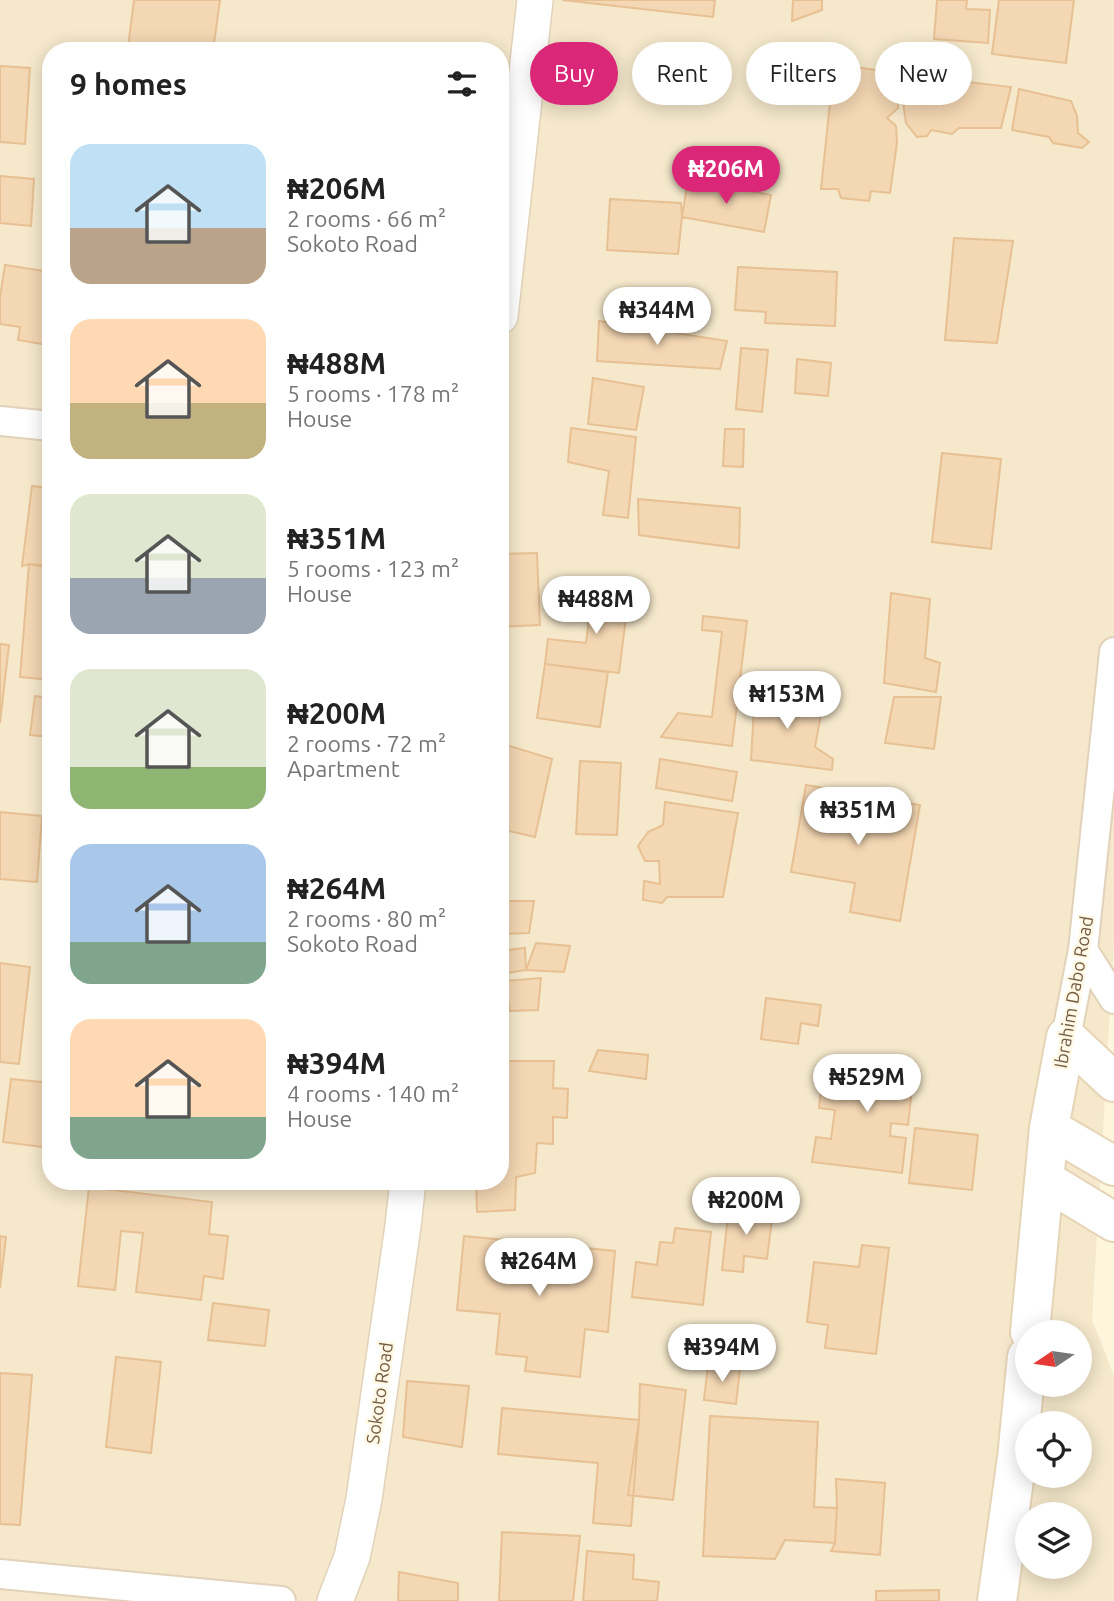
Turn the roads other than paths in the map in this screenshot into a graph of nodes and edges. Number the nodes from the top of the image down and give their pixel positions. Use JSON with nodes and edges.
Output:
{"nodes":[{"id":1,"x":535,"y":0,"type":"edge"},
{"id":2,"x":509,"y":235,"type":"edge"},
{"id":3,"x":0,"y":421,"type":"edge"},
{"id":4,"x":42,"y":425,"type":"edge"},
{"id":5,"x":1114,"y":652,"type":"edge"},
{"id":6,"x":1083,"y":950,"type":"junction"},
{"id":7,"x":1114,"y":999,"type":"edge"},
{"id":8,"x":1066,"y":1037,"type":"junction"},
{"id":9,"x":1114,"y":1082,"type":"edge"},
{"id":10,"x":1049,"y":1128,"type":"junction"},
{"id":11,"x":1114,"y":1166,"type":"edge"},
{"id":12,"x":1045,"y":1180,"type":"junction"},
{"id":13,"x":407,"y":1190,"type":"edge"},
{"id":14,"x":1114,"y":1222,"type":"edge"},
{"id":15,"x":1031,"y":1320,"type":"edge"},
{"id":16,"x":1023,"y":1397,"type":"edge"},
{"id":17,"x":0,"y":1574,"type":"edge"},
{"id":18,"x":281,"y":1601,"type":"edge"},
{"id":19,"x":335,"y":1601,"type":"edge"},
{"id":20,"x":997,"y":1601,"type":"edge"}],
"edges":[{"from":1,"to":2,"type":"street"},
{"from":3,"to":4,"type":"street"},
{"from":5,"to":6,"type":"street","name":"Ibrahim Dabo Road"},
{"from":6,"to":7,"type":"street"},
{"from":6,"to":8,"type":"street","name":"Ibrahim Dabo Road"},
{"from":8,"to":9,"type":"main road"},
{"from":8,"to":10,"type":"main road","name":"Ibrahim Dabo Road"},
{"from":10,"to":11,"type":"main road"},
{"from":10,"to":12,"type":"main road","name":"Ibrahim Dabo Road"},
{"from":12,"to":14,"type":"main road"},
{"from":12,"to":15,"type":"main road","name":"Ibrahim Dabo Road"},
{"from":13,"to":19,"type":"street","name":"Sokoto Road"},
{"from":16,"to":20,"type":"main road"},
{"from":17,"to":18,"type":"street"}]}
